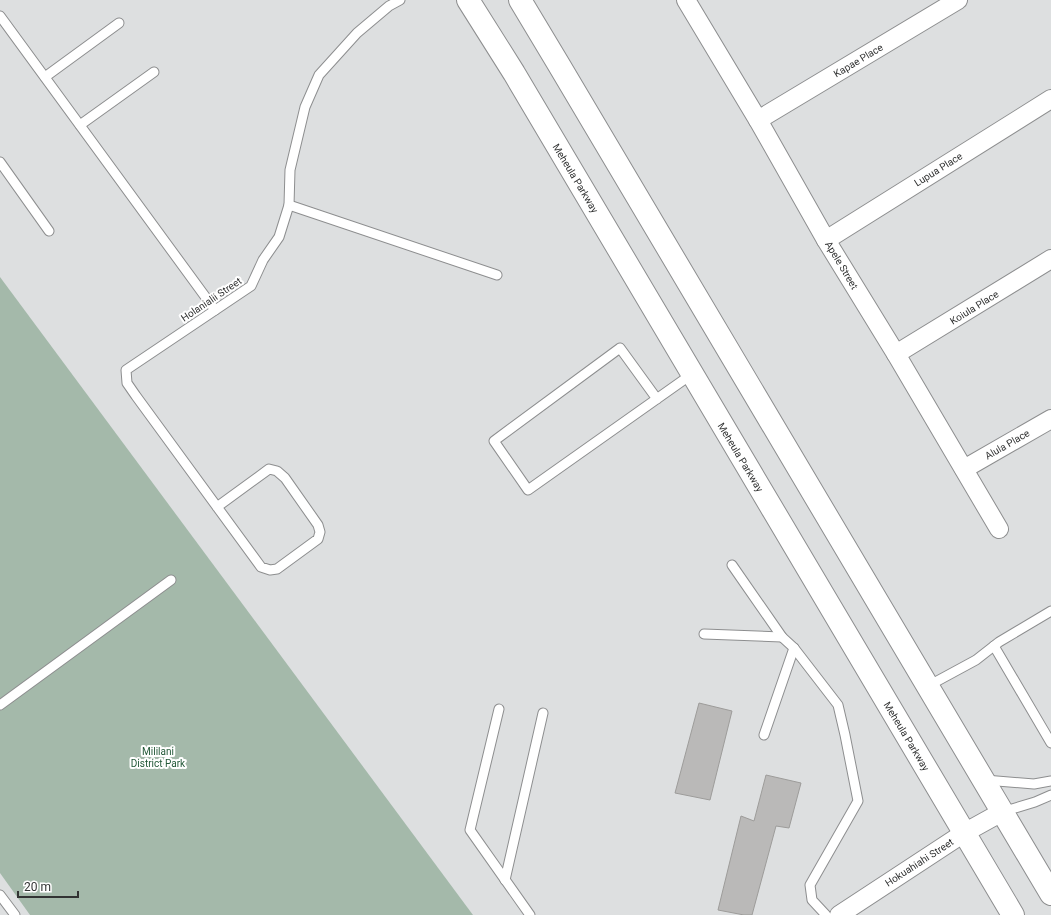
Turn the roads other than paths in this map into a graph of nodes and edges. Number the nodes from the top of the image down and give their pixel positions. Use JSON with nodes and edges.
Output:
{"nodes":[{"id":1,"x":400,"y":0,"type":"edge"},
{"id":2,"x":468,"y":0,"type":"edge"},
{"id":3,"x":520,"y":0,"type":"edge"},
{"id":4,"x":958,"y":0,"type":"edge"},
{"id":5,"x":693,"y":2,"type":"edge"},
{"id":6,"x":0,"y":16,"type":"edge"},
{"id":7,"x":119,"y":23,"type":"dead end"},
{"id":8,"x":154,"y":72,"type":"dead end"},
{"id":9,"x":45,"y":77,"type":"junction"},
{"id":10,"x":1051,"y":99,"type":"edge"},
{"id":11,"x":758,"y":120,"type":"junction"},
{"id":12,"x":80,"y":125,"type":"junction"},
{"id":13,"x":0,"y":162,"type":"edge"},
{"id":14,"x":289,"y":205,"type":"junction"},
{"id":15,"x":49,"y":231,"type":"dead end"},
{"id":16,"x":826,"y":240,"type":"junction"},
{"id":17,"x":1051,"y":259,"type":"edge"},
{"id":18,"x":497,"y":275,"type":"dead end"},
{"id":19,"x":215,"y":310,"type":"junction"},
{"id":20,"x":896,"y":354,"type":"junction"},
{"id":21,"x":692,"y":374,"type":"junction"},
{"id":22,"x":657,"y":399,"type":"junction"},
{"id":23,"x":1051,"y":420,"type":"edge"},
{"id":24,"x":964,"y":469,"type":"junction"},
{"id":25,"x":217,"y":507,"type":"junction"},
{"id":26,"x":999,"y":529,"type":"dead end"},
{"id":27,"x":732,"y":565,"type":"dead end"},
{"id":28,"x":171,"y":580,"type":"dead end"},
{"id":29,"x":1051,"y":611,"type":"edge"},
{"id":30,"x":704,"y":634,"type":"dead end"},
{"id":31,"x":782,"y":637,"type":"junction"},
{"id":32,"x":994,"y":646,"type":"junction"},
{"id":33,"x":794,"y":648,"type":"junction"},
{"id":34,"x":928,"y":687,"type":"junction"},
{"id":35,"x":0,"y":705,"type":"edge"},
{"id":36,"x":499,"y":709,"type":"dead end"},
{"id":37,"x":543,"y":713,"type":"dead end"},
{"id":38,"x":764,"y":735,"type":"dead end"},
{"id":39,"x":1051,"y":743,"type":"edge"},
{"id":40,"x":983,"y":780,"type":"junction"},
{"id":41,"x":1051,"y":781,"type":"edge"},
{"id":42,"x":1051,"y":795,"type":"edge"},
{"id":43,"x":1002,"y":812,"type":"junction"},
{"id":44,"x":964,"y":833,"type":"junction"},
{"id":45,"x":505,"y":880,"type":"junction"},
{"id":46,"x":1051,"y":894,"type":"edge"},
{"id":47,"x":0,"y":895,"type":"edge"},
{"id":48,"x":14,"y":915,"type":"edge"},
{"id":49,"x":530,"y":915,"type":"edge"},
{"id":50,"x":826,"y":915,"type":"edge"},
{"id":51,"x":839,"y":915,"type":"edge"},
{"id":52,"x":1014,"y":915,"type":"edge"}],
"edges":[{"from":1,"to":14,"type":"lane","name":"Holanialii Street"},
{"from":2,"to":21,"type":"street","name":"Meheula Parkway"},
{"from":3,"to":34,"type":"street"},
{"from":4,"to":11,"type":"street","name":"Kapae Place"},
{"from":5,"to":11,"type":"street","name":"Apele Street"},
{"from":6,"to":9,"type":"lane"},
{"from":7,"to":9,"type":"lane"},
{"from":8,"to":12,"type":"lane"},
{"from":9,"to":12,"type":"lane"},
{"from":10,"to":16,"type":"street","name":"Lupua Place"},
{"from":11,"to":16,"type":"street","name":"Apele Street"},
{"from":12,"to":19,"type":"lane"},
{"from":13,"to":15,"type":"lane"},
{"from":14,"to":18,"type":"lane"},
{"from":14,"to":19,"type":"lane","name":"Holanialii Street"},
{"from":16,"to":20,"type":"street","name":"Apele Street"},
{"from":17,"to":20,"type":"street","name":"Koiula Place"},
{"from":19,"to":25,"type":"lane","name":"Holanialii Street"},
{"from":20,"to":24,"type":"street","name":"Apele Street"},
{"from":21,"to":22,"type":"lane"},
{"from":21,"to":44,"type":"street","name":"Meheula Parkway"},
{"from":22,"to":22,"type":"lane"},
{"from":23,"to":24,"type":"street","name":"Alula Place"},
{"from":24,"to":26,"type":"street","name":"Apele Street"},
{"from":25,"to":25,"type":"lane","name":"Holanialii Street"},
{"from":27,"to":31,"type":"lane"},
{"from":28,"to":35,"type":"lane"},
{"from":29,"to":32,"type":"lane"},
{"from":30,"to":31,"type":"lane"},
{"from":31,"to":33,"type":"lane"},
{"from":32,"to":34,"type":"lane"},
{"from":32,"to":39,"type":"lane"},
{"from":33,"to":38,"type":"lane"},
{"from":33,"to":50,"type":"lane"},
{"from":34,"to":40,"type":"street"},
{"from":36,"to":45,"type":"lane"},
{"from":37,"to":45,"type":"lane"},
{"from":40,"to":41,"type":"lane"},
{"from":40,"to":43,"type":"street"},
{"from":42,"to":43,"type":"lane"},
{"from":43,"to":44,"type":"street","name":"Hokuahiahi Street"},
{"from":43,"to":46,"type":"street"},
{"from":44,"to":51,"type":"street","name":"Hokuahiahi Street"},
{"from":44,"to":52,"type":"street","name":"Meheula Parkway"},
{"from":45,"to":49,"type":"lane"},
{"from":47,"to":48,"type":"lane"}]}
